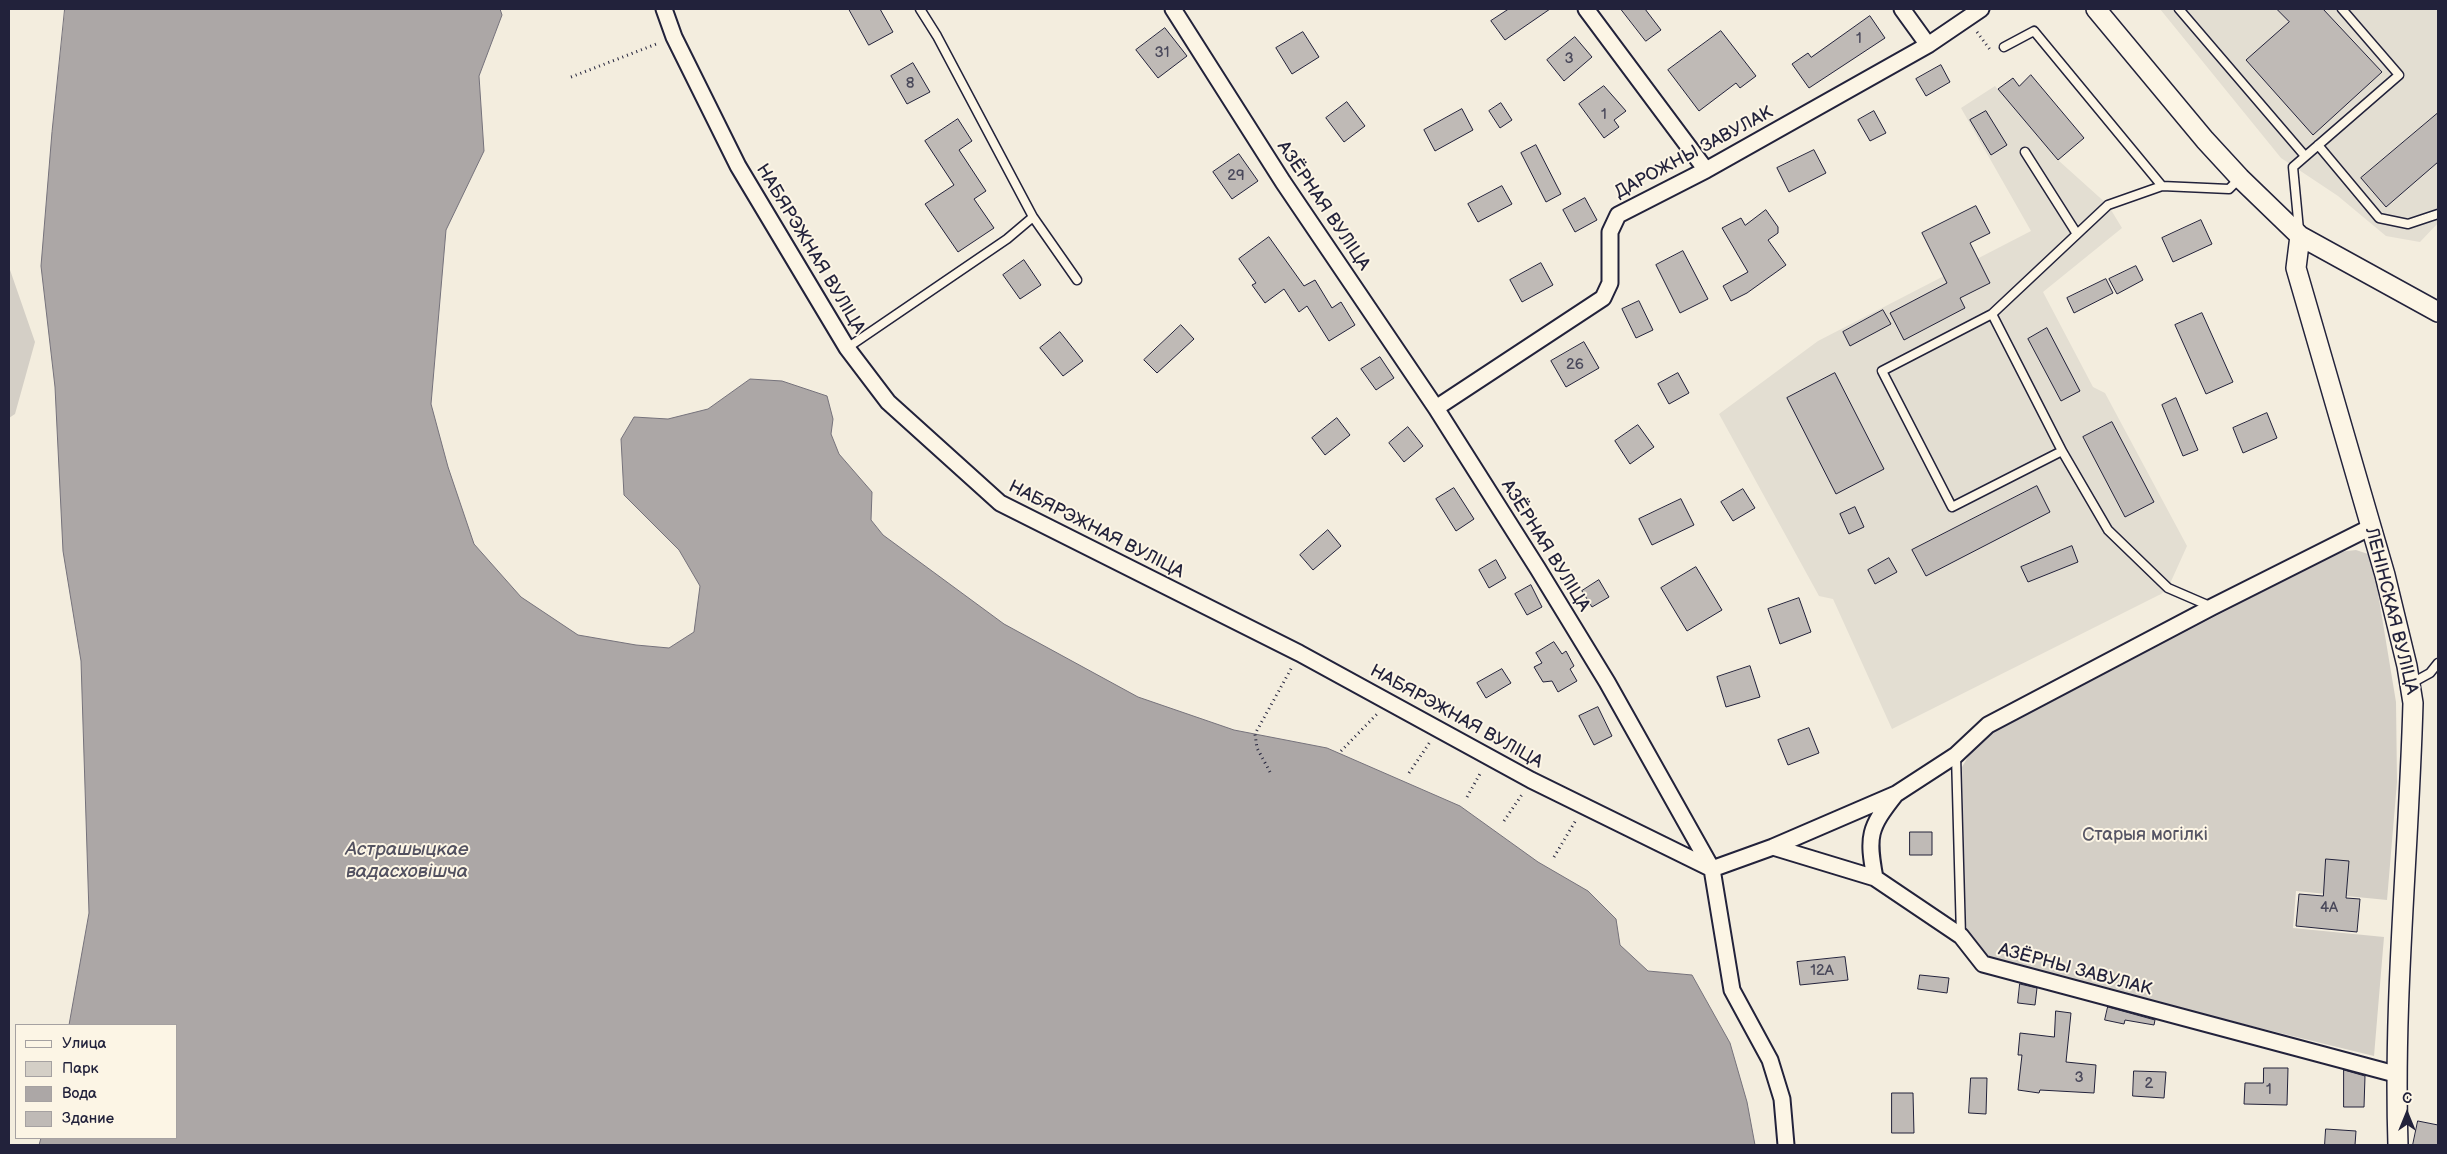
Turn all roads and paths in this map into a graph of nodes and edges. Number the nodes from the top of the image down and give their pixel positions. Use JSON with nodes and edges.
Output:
{"nodes":[{"id":1,"x":664,"y":9,"type":"edge"},
{"id":2,"x":920,"y":9,"type":"edge"},
{"id":3,"x":1173,"y":9,"type":"edge"},
{"id":4,"x":1586,"y":9,"type":"edge"},
{"id":5,"x":1902,"y":9,"type":"edge"},
{"id":6,"x":1981,"y":9,"type":"edge"},
{"id":7,"x":2096,"y":9,"type":"edge"},
{"id":8,"x":2179,"y":9,"type":"edge"},
{"id":9,"x":2342,"y":9,"type":"edge"},
{"id":10,"x":1969,"y":19,"type":"junction"},
{"id":11,"x":674,"y":37,"type":"junction"},
{"id":12,"x":1928,"y":45,"type":"junction"},
{"id":13,"x":2004,"y":47,"type":"joint"},
{"id":14,"x":571,"y":77,"type":"dead end"},
{"id":15,"x":2318,"y":146,"type":"junction"},
{"id":16,"x":2025,"y":152,"type":"dead end"},
{"id":17,"x":2305,"y":156,"type":"junction"},
{"id":18,"x":1706,"y":170,"type":"junction"},
{"id":19,"x":2240,"y":178,"type":"junction"},
{"id":20,"x":2162,"y":186,"type":"junction"},
{"id":21,"x":2438,"y":214,"type":"edge"},
{"id":22,"x":1033,"y":217,"type":"junction"},
{"id":23,"x":2077,"y":234,"type":"junction"},
{"id":24,"x":2300,"y":236,"type":"junction"},
{"id":25,"x":1077,"y":280,"type":"dead end"},
{"id":26,"x":2438,"y":312,"type":"edge"},
{"id":27,"x":1992,"y":314,"type":"junction"},
{"id":28,"x":847,"y":348,"type":"junction"},
{"id":29,"x":1436,"y":408,"type":"junction"},
{"id":30,"x":2062,"y":451,"type":"junction"},
{"id":31,"x":2371,"y":527,"type":"junction"},
{"id":32,"x":2212,"y":607,"type":"junction"},
{"id":33,"x":1299,"y":653,"type":"junction"},
{"id":34,"x":2438,"y":663,"type":"edge"},
{"id":35,"x":2410,"y":684,"type":"junction"},
{"id":36,"x":1389,"y":702,"type":"junction"},
{"id":37,"x":1439,"y":730,"type":"junction"},
{"id":38,"x":1341,"y":751,"type":"dead end"},
{"id":39,"x":1956,"y":755,"type":"junction"},
{"id":40,"x":1489,"y":758,"type":"junction"},
{"id":41,"x":1270,"y":772,"type":"dead end"},
{"id":42,"x":1409,"y":773,"type":"dead end"},
{"id":43,"x":1532,"y":780,"type":"junction"},
{"id":44,"x":1896,"y":794,"type":"junction"},
{"id":45,"x":1467,"y":797,"type":"dead end"},
{"id":46,"x":1582,"y":806,"type":"junction"},
{"id":47,"x":1504,"y":821,"type":"dead end"},
{"id":48,"x":1773,"y":847,"type":"junction"},
{"id":49,"x":1554,"y":857,"type":"dead end"},
{"id":50,"x":1712,"y":869,"type":"junction"},
{"id":51,"x":1875,"y":878,"type":"junction"},
{"id":52,"x":1961,"y":936,"type":"junction"},
{"id":53,"x":2395,"y":1074,"type":"junction"},
{"id":54,"x":1786,"y":1145,"type":"edge"},
{"id":55,"x":2398,"y":1145,"type":"edge"}],
"edges":[{"from":1,"to":11,"type":"street","name":"НАБЯРЭЖНАЯ ВУЛІЦА"},
{"from":2,"to":22,"type":"lane"},
{"from":3,"to":29,"type":"street","name":"АЗЁРНАЯ ВУЛІЦА"},
{"from":4,"to":18,"type":"street"},
{"from":5,"to":12,"type":"street"},
{"from":6,"to":10,"type":"street","name":"ДАРОЖНЫ ЗАВУЛАК"},
{"from":7,"to":19,"type":"street"},
{"from":8,"to":17,"type":"lane"},
{"from":9,"to":15,"type":"lane"},
{"from":10,"to":12,"type":"street","name":"ДАРОЖНЫ ЗАВУЛАК"},
{"from":10,"to":13,"type":"path"},
{"from":11,"to":14,"type":"path"},
{"from":11,"to":28,"type":"street","name":"НАБЯРЭЖНАЯ ВУЛІЦА"},
{"from":12,"to":18,"type":"street","name":"ДАРОЖНЫ ЗАВУЛАК"},
{"from":13,"to":20,"type":"lane"},
{"from":15,"to":17,"type":"lane"},
{"from":15,"to":21,"type":"lane"},
{"from":16,"to":23,"type":"lane"},
{"from":17,"to":24,"type":"lane"},
{"from":18,"to":29,"type":"street","name":"ДАРОЖНЫ ЗАВУЛАК"},
{"from":19,"to":20,"type":"lane"},
{"from":19,"to":24,"type":"street"},
{"from":20,"to":23,"type":"lane"},
{"from":22,"to":25,"type":"lane"},
{"from":22,"to":28,"type":"lane"},
{"from":23,"to":27,"type":"lane"},
{"from":24,"to":26,"type":"street"},
{"from":24,"to":31,"type":"street","name":"ЛЕНІНСКАЯ ВУЛІЦА"},
{"from":27,"to":30,"type":"lane"},
{"from":27,"to":30,"type":"lane"},
{"from":28,"to":33,"type":"street","name":"НАБЯРЭЖНАЯ ВУЛІЦА"},
{"from":29,"to":50,"type":"street","name":"АЗЁРНАЯ ВУЛІЦА"},
{"from":30,"to":32,"type":"lane"},
{"from":31,"to":32,"type":"street"},
{"from":31,"to":35,"type":"street","name":"ЛЕНІНСКАЯ ВУЛІЦА"},
{"from":32,"to":39,"type":"street"},
{"from":33,"to":36,"type":"street","name":"НАБЯРЭЖНАЯ ВУЛІЦА"},
{"from":33,"to":41,"type":"path"},
{"from":34,"to":35,"type":"lane"},
{"from":35,"to":53,"type":"street","name":"ЛЕНІНСКАЯ ВУЛІЦА"},
{"from":36,"to":37,"type":"street","name":"НАБЯРЭЖНАЯ ВУЛІЦА"},
{"from":36,"to":38,"type":"path"},
{"from":37,"to":40,"type":"street","name":"НАБЯРЭЖНАЯ ВУЛІЦА"},
{"from":37,"to":42,"type":"path"},
{"from":39,"to":44,"type":"street"},
{"from":39,"to":52,"type":"lane"},
{"from":40,"to":43,"type":"street","name":"НАБЯРЭЖНАЯ ВУЛІЦА"},
{"from":40,"to":45,"type":"path"},
{"from":43,"to":46,"type":"street","name":"НАБЯРЭЖНАЯ ВУЛІЦА"},
{"from":43,"to":47,"type":"path"},
{"from":44,"to":48,"type":"street"},
{"from":44,"to":51,"type":"street"},
{"from":46,"to":49,"type":"path"},
{"from":46,"to":50,"type":"street","name":"НАБЯРЭЖНАЯ ВУЛІЦА"},
{"from":48,"to":50,"type":"street"},
{"from":48,"to":51,"type":"street","name":"АЗЁРНЫ ЗАВУЛАК"},
{"from":50,"to":54,"type":"street","name":"АЗЁРНАЯ ВУЛІЦА"},
{"from":51,"to":52,"type":"street","name":"АЗЁРНЫ ЗАВУЛАК"},
{"from":52,"to":53,"type":"street","name":"АЗЁРНЫ ЗАВУЛАК"},
{"from":53,"to":55,"type":"street","name":"ЛЕНІНСКАЯ ВУЛІЦА"}]}
